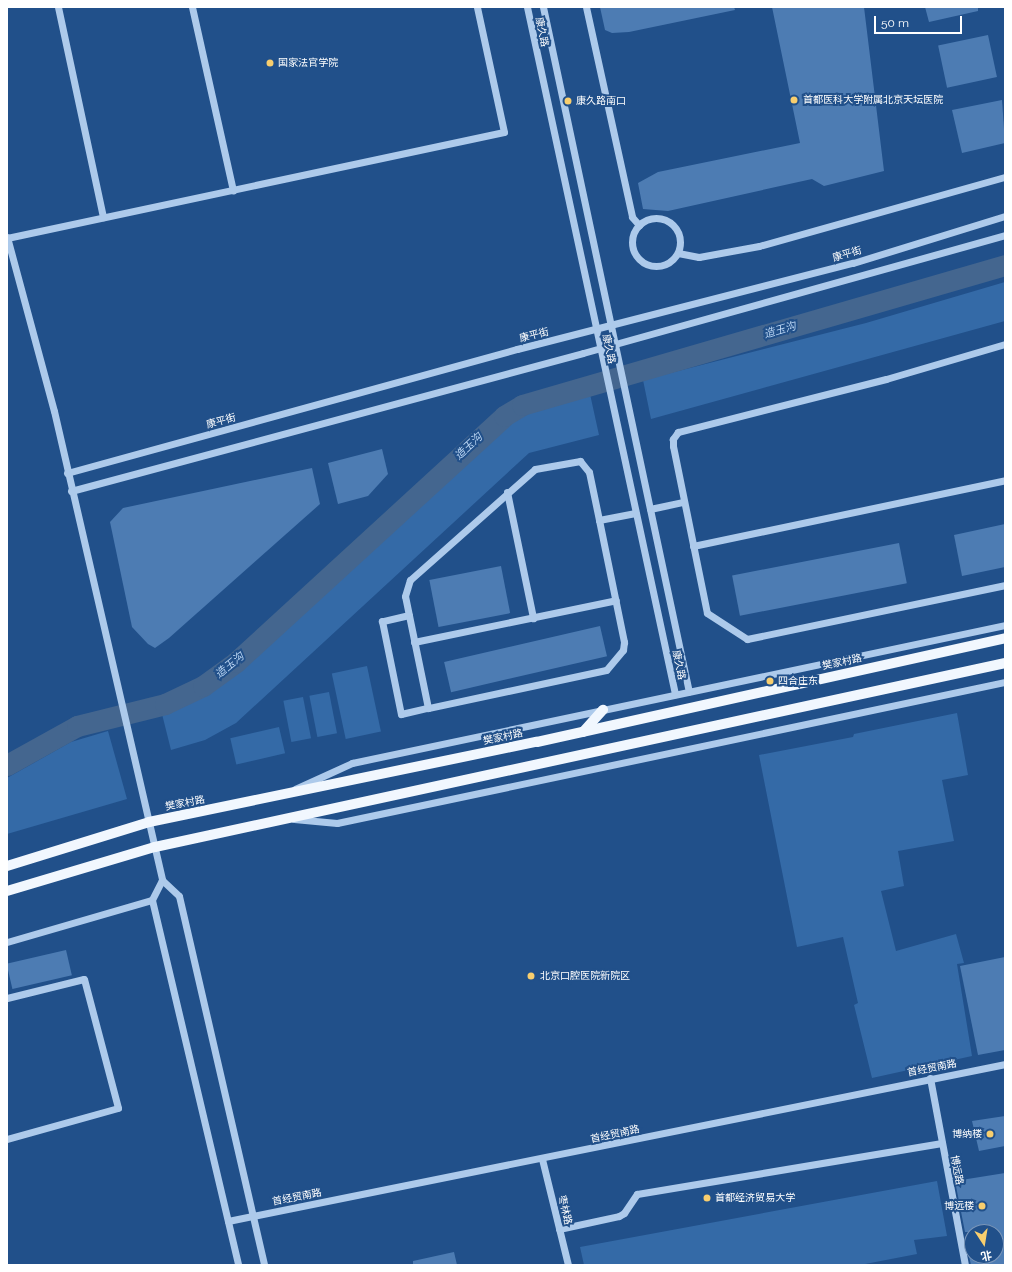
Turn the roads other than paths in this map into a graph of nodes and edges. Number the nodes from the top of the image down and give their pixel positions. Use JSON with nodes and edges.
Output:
{"nodes":[{"id":1,"x":58,"y":7,"type":"edge"},
{"id":2,"x":192,"y":7,"type":"edge"},
{"id":3,"x":477,"y":7,"type":"edge"},
{"id":4,"x":527,"y":7,"type":"edge"},
{"id":5,"x":543,"y":7,"type":"edge"},
{"id":6,"x":586,"y":7,"type":"edge"},
{"id":7,"x":1005,"y":177,"type":"edge"},
{"id":8,"x":233,"y":190,"type":"junction"},
{"id":9,"x":1005,"y":216,"type":"edge"},
{"id":10,"x":103,"y":218,"type":"junction"},
{"id":11,"x":639,"y":225,"type":"junction"},
{"id":12,"x":1005,"y":235,"type":"edge"},
{"id":13,"x":7,"y":238,"type":"edge"},
{"id":14,"x":678,"y":253,"type":"junction"},
{"id":15,"x":611,"y":326,"type":"junction"},
{"id":16,"x":595,"y":330,"type":"junction"},
{"id":17,"x":614,"y":343,"type":"junction"},
{"id":18,"x":1005,"y":345,"type":"edge"},
{"id":19,"x":598,"y":348,"type":"junction"},
{"id":20,"x":67,"y":474,"type":"junction"},
{"id":21,"x":1005,"y":480,"type":"edge"},
{"id":22,"x":71,"y":491,"type":"junction"},
{"id":23,"x":507,"y":492,"type":"junction"},
{"id":24,"x":684,"y":502,"type":"junction"},
{"id":25,"x":650,"y":509,"type":"junction"},
{"id":26,"x":635,"y":513,"type":"junction"},
{"id":27,"x":599,"y":520,"type":"junction"},
{"id":28,"x":693,"y":546,"type":"junction"},
{"id":29,"x":1005,"y":584,"type":"edge"},
{"id":30,"x":616,"y":600,"type":"junction"},
{"id":31,"x":409,"y":615,"type":"junction"},
{"id":32,"x":533,"y":618,"type":"junction"},
{"id":33,"x":1005,"y":625,"type":"edge"},
{"id":34,"x":1005,"y":638,"type":"edge"},
{"id":35,"x":414,"y":642,"type":"junction"},
{"id":36,"x":682,"y":658,"type":"junction"},
{"id":37,"x":668,"y":661,"type":"junction"},
{"id":38,"x":1005,"y":663,"type":"edge"},
{"id":39,"x":1005,"y":682,"type":"edge"},
{"id":40,"x":689,"y":692,"type":"junction"},
{"id":41,"x":675,"y":694,"type":"junction"},
{"id":42,"x":428,"y":708,"type":"junction"},
{"id":43,"x":603,"y":710,"type":"junction"},
{"id":44,"x":582,"y":732,"type":"junction"},
{"id":45,"x":280,"y":796,"type":"junction"},
{"id":46,"x":286,"y":818,"type":"junction"},
{"id":47,"x":149,"y":822,"type":"junction"},
{"id":48,"x":155,"y":847,"type":"junction"},
{"id":49,"x":7,"y":866,"type":"edge"},
{"id":50,"x":162,"y":880,"type":"junction"},
{"id":51,"x":7,"y":891,"type":"edge"},
{"id":52,"x":152,"y":900,"type":"junction"},
{"id":53,"x":7,"y":942,"type":"edge"},
{"id":54,"x":7,"y":998,"type":"edge"},
{"id":55,"x":1005,"y":1064,"type":"edge"},
{"id":56,"x":930,"y":1078,"type":"junction"},
{"id":57,"x":7,"y":1139,"type":"edge"},
{"id":58,"x":942,"y":1143,"type":"junction"},
{"id":59,"x":542,"y":1160,"type":"junction"},
{"id":60,"x":253,"y":1215,"type":"junction"},
{"id":61,"x":228,"y":1221,"type":"junction"},
{"id":62,"x":559,"y":1229,"type":"junction"},
{"id":63,"x":238,"y":1265,"type":"edge"},
{"id":64,"x":264,"y":1265,"type":"edge"},
{"id":65,"x":568,"y":1265,"type":"edge"},
{"id":66,"x":965,"y":1265,"type":"edge"}],
"edges":[{"from":1,"to":10,"type":"street"},
{"from":2,"to":8,"type":"street"},
{"from":3,"to":8,"type":"street"},
{"from":4,"to":16,"type":"street","name":"康久路"},
{"from":5,"to":15,"type":"street","name":"康久路"},
{"from":6,"to":11,"type":"street"},
{"from":7,"to":14,"type":"street"},
{"from":8,"to":10,"type":"street"},
{"from":9,"to":15,"type":"street","name":"康平街"},
{"from":10,"to":13,"type":"street"},
{"from":11,"to":14,"type":"street"},
{"from":11,"to":14,"type":"street"},
{"from":12,"to":17,"type":"street"},
{"from":13,"to":20,"type":"street"},
{"from":15,"to":16,"type":"street","name":"康平街"},
{"from":15,"to":17,"type":"street","name":"康久路"},
{"from":16,"to":19,"type":"street","name":"康久路"},
{"from":16,"to":20,"type":"street","name":"康平街"},
{"from":17,"to":19,"type":"street"},
{"from":17,"to":25,"type":"street","name":"康久路"},
{"from":18,"to":24,"type":"street"},
{"from":19,"to":22,"type":"street"},
{"from":19,"to":26,"type":"street","name":"康久路"},
{"from":20,"to":22,"type":"street"},
{"from":21,"to":28,"type":"street"},
{"from":22,"to":47,"type":"street"},
{"from":23,"to":27,"type":"street"},
{"from":23,"to":31,"type":"street"},
{"from":23,"to":32,"type":"street"},
{"from":24,"to":25,"type":"street"},
{"from":24,"to":28,"type":"street"},
{"from":25,"to":36,"type":"street","name":"康久路"},
{"from":26,"to":27,"type":"street"},
{"from":26,"to":37,"type":"street","name":"康久路"},
{"from":27,"to":30,"type":"street"},
{"from":28,"to":29,"type":"street"},
{"from":30,"to":32,"type":"street"},
{"from":30,"to":42,"type":"street"},
{"from":31,"to":35,"type":"street"},
{"from":31,"to":42,"type":"street"},
{"from":32,"to":35,"type":"street"},
{"from":33,"to":40,"type":"street"},
{"from":34,"to":44,"type":"main road","name":"樊家村路"},
{"from":35,"to":42,"type":"street"},
{"from":36,"to":37,"type":"street"},
{"from":36,"to":40,"type":"street","name":"康久路"},
{"from":37,"to":41,"type":"street","name":"康久路"},
{"from":38,"to":46,"type":"main road"},
{"from":39,"to":46,"type":"street"},
{"from":40,"to":41,"type":"street"},
{"from":41,"to":43,"type":"street"},
{"from":43,"to":44,"type":"main road"},
{"from":43,"to":45,"type":"street"},
{"from":44,"to":45,"type":"main road","name":"樊家村路"},
{"from":45,"to":47,"type":"main road","name":"樊家村路"},
{"from":46,"to":48,"type":"main road"},
{"from":47,"to":48,"type":"street"},
{"from":47,"to":49,"type":"main road","name":"樊家村路"},
{"from":48,"to":50,"type":"street"},
{"from":48,"to":51,"type":"main road"},
{"from":50,"to":52,"type":"street"},
{"from":50,"to":60,"type":"street"},
{"from":52,"to":53,"type":"street"},
{"from":52,"to":61,"type":"street"},
{"from":54,"to":57,"type":"street"},
{"from":55,"to":56,"type":"street","name":"首经贸南路"},
{"from":56,"to":58,"type":"street","name":"博远路"},
{"from":56,"to":59,"type":"street","name":"首经贸南路"},
{"from":58,"to":62,"type":"street"},
{"from":58,"to":66,"type":"street","name":"博远路"},
{"from":59,"to":60,"type":"street","name":"首经贸南路"},
{"from":59,"to":62,"type":"street","name":"枣林路"},
{"from":60,"to":61,"type":"street","name":"首经贸南路"},
{"from":60,"to":64,"type":"street"},
{"from":61,"to":63,"type":"street"},
{"from":62,"to":65,"type":"street","name":"枣林路"}]}
